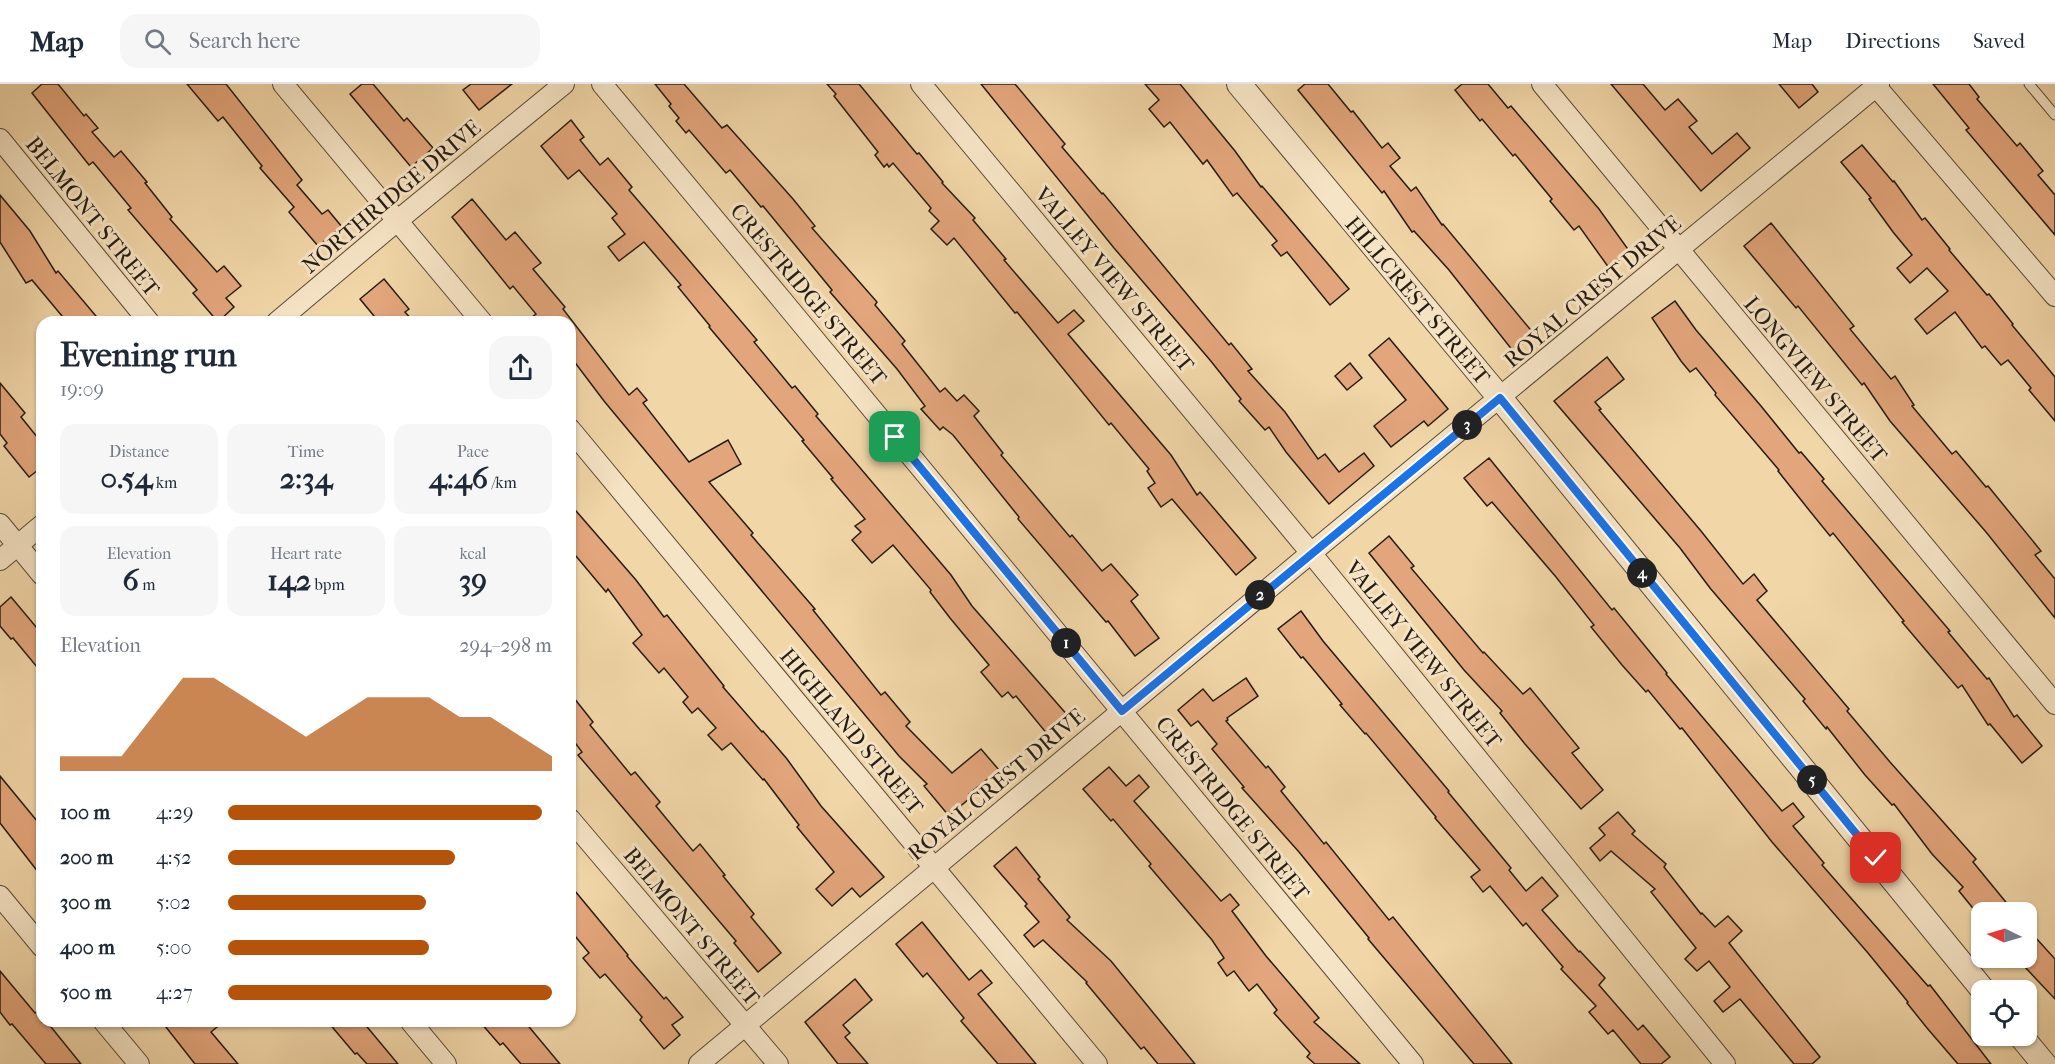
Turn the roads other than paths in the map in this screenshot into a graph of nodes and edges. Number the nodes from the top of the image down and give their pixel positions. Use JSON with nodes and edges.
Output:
{"nodes":[{"id":1,"x":283,"y":84,"type":"edge"},
{"id":2,"x":564,"y":84,"type":"edge"},
{"id":3,"x":602,"y":84,"type":"edge"},
{"id":4,"x":921,"y":84,"type":"edge"},
{"id":5,"x":1239,"y":84,"type":"edge"},
{"id":6,"x":1542,"y":84,"type":"edge"},
{"id":7,"x":2029,"y":84,"type":"edge"},
{"id":8,"x":1876,"y":85,"type":"edge"},
{"id":9,"x":2055,"y":115,"type":"edge"},
{"id":10,"x":0,"y":139,"type":"edge"},
{"id":11,"x":397,"y":220,"type":"junction"},
{"id":12,"x":1679,"y":250,"type":"junction"},
{"id":13,"x":2055,"y":296,"type":"edge"},
{"id":14,"x":144,"y":316,"type":"edge"},
{"id":15,"x":284,"y":316,"type":"edge"},
{"id":16,"x":477,"y":316,"type":"edge"},
{"id":17,"x":1500,"y":398,"type":"junction"},
{"id":18,"x":576,"y":436,"type":"edge"},
{"id":19,"x":0,"y":524,"type":"edge"},
{"id":20,"x":36,"y":530,"type":"edge"},
{"id":21,"x":18,"y":546,"type":"junction"},
{"id":22,"x":1311,"y":553,"type":"junction"},
{"id":23,"x":0,"y":560,"type":"edge"},
{"id":24,"x":36,"y":568,"type":"edge"},
{"id":25,"x":2055,"y":704,"type":"edge"},
{"id":26,"x":1122,"y":711,"type":"junction"},
{"id":27,"x":576,"y":826,"type":"edge"},
{"id":28,"x":933,"y":867,"type":"junction"},
{"id":29,"x":0,"y":896,"type":"edge"},
{"id":30,"x":36,"y":940,"type":"edge"},
{"id":31,"x":1975,"y":980,"type":"edge"},
{"id":32,"x":745,"y":1025,"type":"junction"},
{"id":33,"x":108,"y":1027,"type":"edge"},
{"id":34,"x":415,"y":1027,"type":"edge"},
{"id":35,"x":2029,"y":1046,"type":"edge"},
{"id":36,"x":139,"y":1064,"type":"edge"},
{"id":37,"x":446,"y":1064,"type":"edge"},
{"id":38,"x":699,"y":1064,"type":"edge"},
{"id":39,"x":778,"y":1064,"type":"edge"},
{"id":40,"x":1097,"y":1064,"type":"edge"},
{"id":41,"x":1413,"y":1064,"type":"edge"},
{"id":42,"x":1725,"y":1064,"type":"edge"},
{"id":43,"x":2044,"y":1064,"type":"edge"}],
"edges":[{"from":1,"to":11,"type":"street"},
{"from":2,"to":11,"type":"street","name":"NORTHRIDGE DRIVE"},
{"from":3,"to":26,"type":"street","name":"CRESTRIDGE STREET"},
{"from":4,"to":22,"type":"street","name":"VALLEY VIEW STREET"},
{"from":5,"to":17,"type":"street","name":"HILLCREST STREET"},
{"from":6,"to":12,"type":"street","name":"LONGVIEW STREET"},
{"from":7,"to":9,"type":"lane"},
{"from":8,"to":12,"type":"street","name":"ROYAL CREST DRIVE"},
{"from":8,"to":13,"type":"street"},
{"from":10,"to":14,"type":"street","name":"BELMONT STREET"},
{"from":11,"to":15,"type":"street","name":"NORTHRIDGE DRIVE"},
{"from":11,"to":16,"type":"street"},
{"from":12,"to":17,"type":"street","name":"ROYAL CREST DRIVE"},
{"from":12,"to":25,"type":"street","name":"LONGVIEW STREET"},
{"from":17,"to":22,"type":"street","name":"ROYAL CREST DRIVE"},
{"from":17,"to":31,"type":"street","name":"HILLCREST STREET"},
{"from":18,"to":28,"type":"street","name":"HIGHLAND STREET"},
{"from":19,"to":21,"type":"street"},
{"from":20,"to":21,"type":"street"},
{"from":21,"to":23,"type":"street"},
{"from":21,"to":24,"type":"street"},
{"from":22,"to":26,"type":"street","name":"ROYAL CREST DRIVE"},
{"from":22,"to":42,"type":"street","name":"VALLEY VIEW STREET"},
{"from":26,"to":28,"type":"street","name":"ROYAL CREST DRIVE"},
{"from":26,"to":41,"type":"street","name":"CRESTRIDGE STREET"},
{"from":27,"to":32,"type":"street","name":"BELMONT STREET"},
{"from":28,"to":32,"type":"street","name":"ROYAL CREST DRIVE"},
{"from":28,"to":40,"type":"street","name":"HIGHLAND STREET"},
{"from":29,"to":30,"type":"street"},
{"from":32,"to":38,"type":"street","name":"ROYAL CREST DRIVE"},
{"from":32,"to":39,"type":"street","name":"BELMONT STREET"},
{"from":33,"to":36,"type":"street"},
{"from":34,"to":37,"type":"street"},
{"from":35,"to":43,"type":"street"}]}
